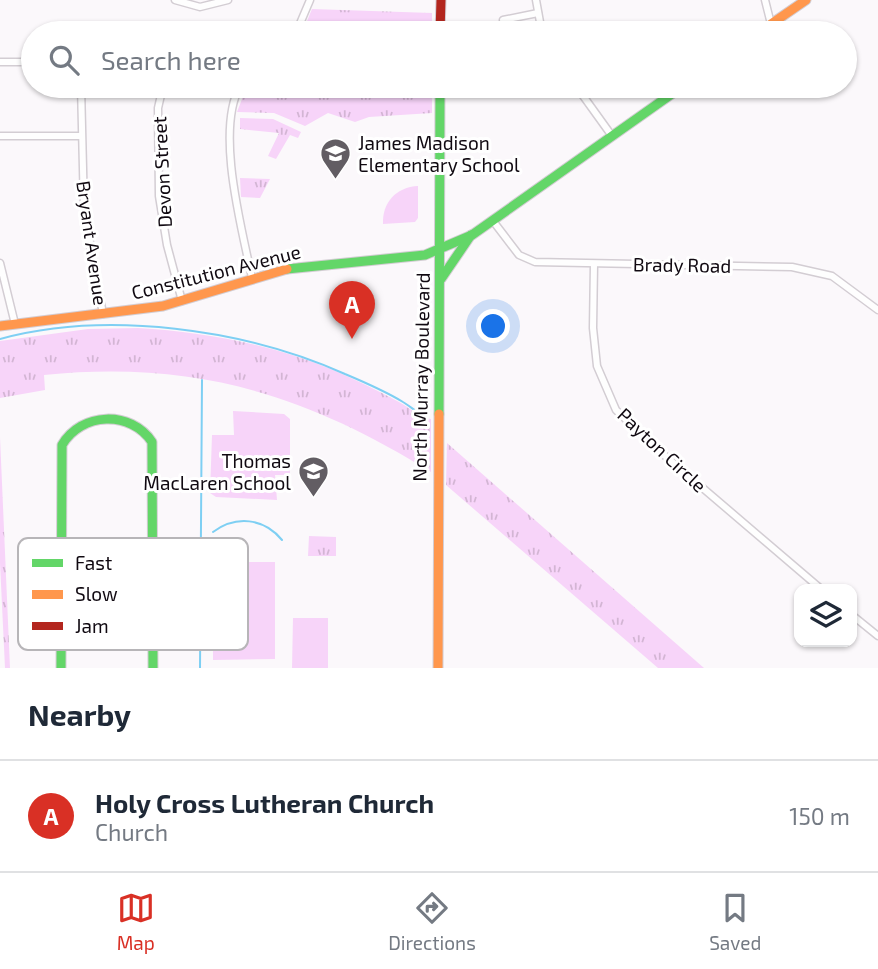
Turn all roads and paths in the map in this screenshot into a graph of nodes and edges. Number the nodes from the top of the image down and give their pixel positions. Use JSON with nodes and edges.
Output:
{"nodes":[{"id":1,"x":175,"y":0,"type":"edge"},
{"id":2,"x":228,"y":0,"type":"edge"},
{"id":3,"x":310,"y":0,"type":"edge"},
{"id":4,"x":441,"y":0,"type":"edge"},
{"id":5,"x":536,"y":0,"type":"edge"},
{"id":6,"x":765,"y":0,"type":"edge"},
{"id":7,"x":806,"y":0,"type":"edge"},
{"id":8,"x":538,"y":13,"type":"junction"},
{"id":9,"x":503,"y":20,"type":"dead end"},
{"id":10,"x":301,"y":21,"type":"edge"},
{"id":11,"x":440,"y":21,"type":"edge"},
{"id":12,"x":540,"y":21,"type":"edge"},
{"id":13,"x":770,"y":21,"type":"edge"},
{"id":14,"x":775,"y":21,"type":"edge"},
{"id":15,"x":0,"y":62,"type":"edge"},
{"id":16,"x":21,"y":62,"type":"edge"},
{"id":17,"x":81,"y":98,"type":"edge"},
{"id":18,"x":160,"y":98,"type":"edge"},
{"id":19,"x":236,"y":98,"type":"edge"},
{"id":20,"x":440,"y":98,"type":"edge"},
{"id":21,"x":585,"y":98,"type":"edge"},
{"id":22,"x":666,"y":98,"type":"edge"},
{"id":23,"x":0,"y":136,"type":"edge"},
{"id":24,"x":82,"y":136,"type":"junction"},
{"id":25,"x":612,"y":136,"type":"junction"},
{"id":26,"x":493,"y":221,"type":"junction"},
{"id":27,"x":471,"y":235,"type":"junction"},
{"id":28,"x":440,"y":250,"type":"junction"},
{"id":29,"x":0,"y":263,"type":"edge"},
{"id":30,"x":594,"y":264,"type":"junction"},
{"id":31,"x":252,"y":278,"type":"junction"},
{"id":32,"x":440,"y":280,"type":"junction"},
{"id":33,"x":183,"y":301,"type":"junction"},
{"id":34,"x":878,"y":310,"type":"edge"},
{"id":35,"x":103,"y":316,"type":"junction"},
{"id":36,"x":15,"y":324,"type":"junction"},
{"id":37,"x":0,"y":326,"type":"edge"},
{"id":38,"x":62,"y":538,"type":"edge"},
{"id":39,"x":152,"y":538,"type":"edge"},
{"id":40,"x":815,"y":584,"type":"edge"},
{"id":41,"x":857,"y":619,"type":"edge"},
{"id":42,"x":878,"y":636,"type":"edge"},
{"id":43,"x":61,"y":650,"type":"edge"},
{"id":44,"x":153,"y":650,"type":"edge"},
{"id":45,"x":61,"y":668,"type":"edge"},
{"id":46,"x":153,"y":668,"type":"edge"},
{"id":47,"x":438,"y":668,"type":"edge"}],
"edges":[{"from":1,"to":2,"type":"street"},
{"from":3,"to":10,"type":"street"},
{"from":4,"to":11,"type":"main road"},
{"from":5,"to":8,"type":"street"},
{"from":6,"to":13,"type":"street"},
{"from":7,"to":14,"type":"main road"},
{"from":8,"to":9,"type":"street"},
{"from":8,"to":12,"type":"street"},
{"from":15,"to":16,"type":"street"},
{"from":17,"to":24,"type":"street","name":"Bryant Avenue"},
{"from":18,"to":33,"type":"street","name":"Devon Street"},
{"from":19,"to":31,"type":"street"},
{"from":20,"to":28,"type":"main road","name":"North Murray Boulevard"},
{"from":21,"to":25,"type":"street"},
{"from":22,"to":25,"type":"main road","name":"Constitution Avenue"},
{"from":23,"to":24,"type":"street"},
{"from":24,"to":35,"type":"street","name":"Bryant Avenue"},
{"from":25,"to":26,"type":"main road","name":"Constitution Avenue"},
{"from":26,"to":27,"type":"main road","name":"Constitution Avenue"},
{"from":26,"to":30,"type":"street","name":"Brady Road"},
{"from":27,"to":28,"type":"main road","name":"Constitution Avenue"},
{"from":27,"to":32,"type":"main road"},
{"from":28,"to":31,"type":"main road","name":"Constitution Avenue"},
{"from":28,"to":32,"type":"main road","name":"North Murray Boulevard"},
{"from":29,"to":36,"type":"street"},
{"from":30,"to":34,"type":"street","name":"Brady Road"},
{"from":30,"to":40,"type":"street","name":"Payton Circle"},
{"from":31,"to":33,"type":"main road","name":"Constitution Avenue"},
{"from":32,"to":47,"type":"main road","name":"North Murray Boulevard"},
{"from":33,"to":35,"type":"main road","name":"Constitution Avenue"},
{"from":35,"to":36,"type":"main road","name":"Constitution Avenue"},
{"from":36,"to":37,"type":"main road","name":"Constitution Avenue"},
{"from":38,"to":39,"type":"main road"},
{"from":41,"to":42,"type":"street"},
{"from":43,"to":45,"type":"main road"},
{"from":44,"to":46,"type":"main road"}]}
